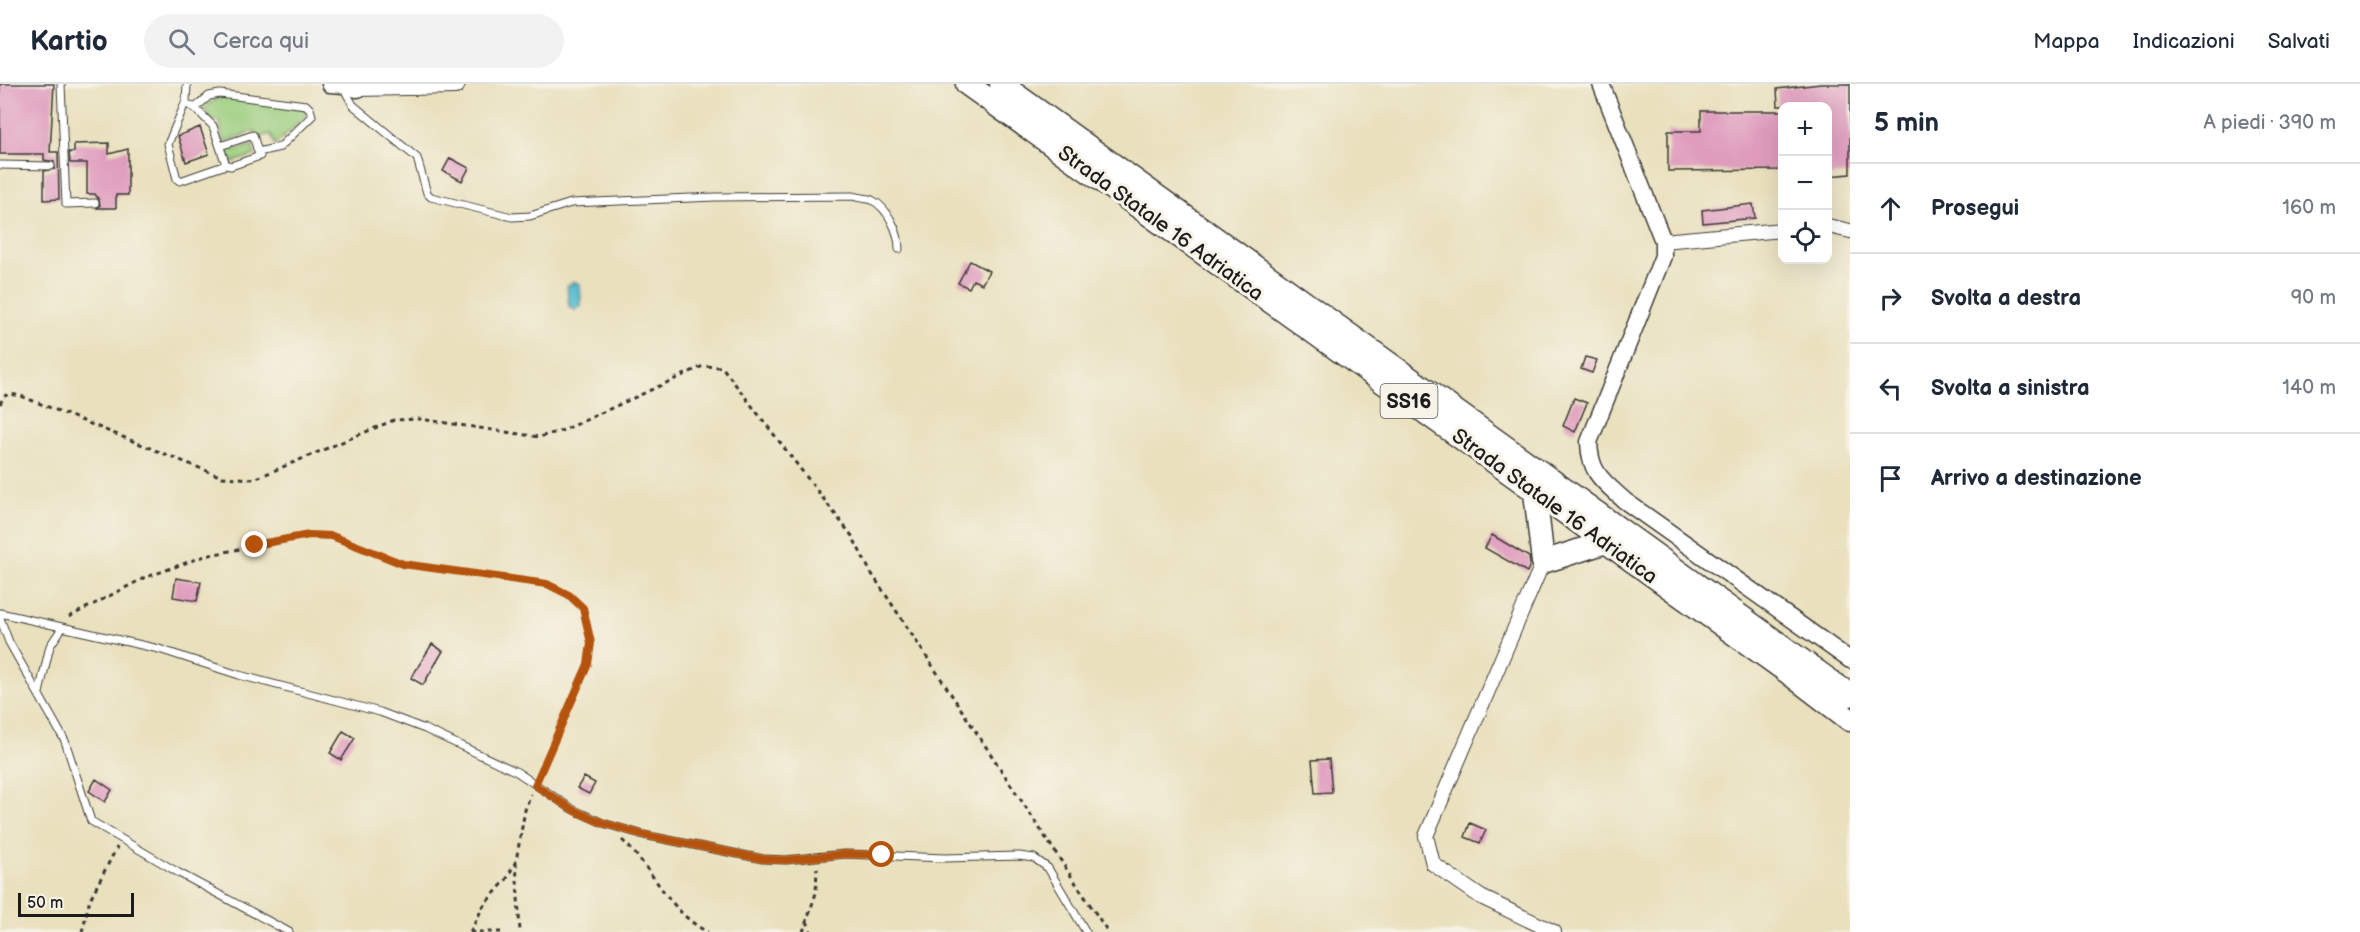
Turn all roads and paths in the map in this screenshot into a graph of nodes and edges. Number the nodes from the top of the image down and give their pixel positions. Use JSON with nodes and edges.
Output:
{"nodes":[{"id":1,"x":61,"y":84,"type":"edge"},
{"id":2,"x":187,"y":84,"type":"edge"},
{"id":3,"x":330,"y":84,"type":"edge"},
{"id":4,"x":454,"y":84,"type":"edge"},
{"id":5,"x":967,"y":84,"type":"edge"},
{"id":6,"x":1001,"y":84,"type":"edge"},
{"id":7,"x":1601,"y":84,"type":"edge"},
{"id":8,"x":354,"y":85,"type":"edge"},
{"id":9,"x":185,"y":103,"type":"junction"},
{"id":10,"x":195,"y":108,"type":"junction"},
{"id":11,"x":220,"y":146,"type":"junction"},
{"id":12,"x":258,"y":152,"type":"junction"},
{"id":13,"x":0,"y":165,"type":"edge"},
{"id":14,"x":226,"y":165,"type":"junction"},
{"id":15,"x":51,"y":166,"type":"dead end"},
{"id":16,"x":95,"y":203,"type":"dead end"},
{"id":17,"x":1832,"y":227,"type":"edge"},
{"id":18,"x":1778,"y":230,"type":"edge"},
{"id":19,"x":1850,"y":231,"type":"edge"},
{"id":20,"x":1663,"y":241,"type":"junction"},
{"id":21,"x":899,"y":249,"type":"dead end"},
{"id":22,"x":0,"y":404,"type":"edge"},
{"id":23,"x":1535,"y":492,"type":"junction"},
{"id":24,"x":1606,"y":542,"type":"junction"},
{"id":25,"x":1543,"y":562,"type":"junction"},
{"id":26,"x":0,"y":613,"type":"edge"},
{"id":27,"x":0,"y":618,"type":"edge"},
{"id":28,"x":47,"y":624,"type":"junction"},
{"id":29,"x":62,"y":627,"type":"junction"},
{"id":30,"x":1850,"y":660,"type":"edge"},
{"id":31,"x":39,"y":693,"type":"junction"},
{"id":32,"x":1850,"y":695,"type":"edge"},
{"id":33,"x":1850,"y":720,"type":"edge"},
{"id":34,"x":535,"y":785,"type":"junction"},
{"id":35,"x":603,"y":823,"type":"junction"},
{"id":36,"x":121,"y":840,"type":"junction"},
{"id":37,"x":815,"y":857,"type":"junction"},
{"id":38,"x":516,"y":861,"type":"junction"},
{"id":39,"x":807,"y":920,"type":"junction"},
{"id":40,"x":82,"y":932,"type":"edge"},
{"id":41,"x":289,"y":932,"type":"edge"},
{"id":42,"x":501,"y":932,"type":"edge"},
{"id":43,"x":520,"y":932,"type":"edge"},
{"id":44,"x":708,"y":932,"type":"edge"},
{"id":45,"x":803,"y":932,"type":"edge"},
{"id":46,"x":811,"y":932,"type":"edge"},
{"id":47,"x":1086,"y":932,"type":"edge"},
{"id":48,"x":1108,"y":932,"type":"edge"},
{"id":49,"x":1554,"y":932,"type":"edge"}],
"edges":[{"from":1,"to":16,"type":"lane"},
{"from":2,"to":9,"type":"lane"},
{"from":3,"to":8,"type":"street"},
{"from":4,"to":8,"type":"main road"},
{"from":5,"to":23,"type":"highway","name":"Strada Statale 16 Adriatica","number":"SS16"},
{"from":6,"to":32,"type":"highway","name":"Strada Statale 16 Adriatica","number":"SS16"},
{"from":7,"to":20,"type":"street"},
{"from":8,"to":21,"type":"lane"},
{"from":9,"to":10,"type":"lane"},
{"from":9,"to":14,"type":"lane"},
{"from":10,"to":11,"type":"lane"},
{"from":10,"to":12,"type":"lane"},
{"from":11,"to":12,"type":"lane"},
{"from":11,"to":14,"type":"lane"},
{"from":12,"to":14,"type":"lane"},
{"from":13,"to":15,"type":"lane"},
{"from":17,"to":19,"type":"street"},
{"from":18,"to":20,"type":"street"},
{"from":20,"to":30,"type":"street"},
{"from":22,"to":48,"type":"path"},
{"from":23,"to":24,"type":"highway","name":"Strada Statale 16 Adriatica","number":"SS16"},
{"from":23,"to":25,"type":"highway"},
{"from":24,"to":25,"type":"highway"},
{"from":24,"to":33,"type":"highway","name":"Strada Statale 16 Adriatica","number":"SS16"},
{"from":25,"to":49,"type":"street"},
{"from":26,"to":28,"type":"lane"},
{"from":27,"to":31,"type":"lane"},
{"from":28,"to":29,"type":"lane"},
{"from":28,"to":34,"type":"path"},
{"from":29,"to":31,"type":"lane"},
{"from":29,"to":34,"type":"lane"},
{"from":31,"to":36,"type":"lane"},
{"from":34,"to":35,"type":"lane"},
{"from":34,"to":38,"type":"path"},
{"from":35,"to":37,"type":"lane"},
{"from":35,"to":44,"type":"path"},
{"from":36,"to":40,"type":"path"},
{"from":36,"to":41,"type":"lane"},
{"from":37,"to":39,"type":"path"},
{"from":37,"to":47,"type":"lane"},
{"from":38,"to":42,"type":"path"},
{"from":38,"to":43,"type":"path"},
{"from":39,"to":45,"type":"path"},
{"from":39,"to":46,"type":"path"}]}
